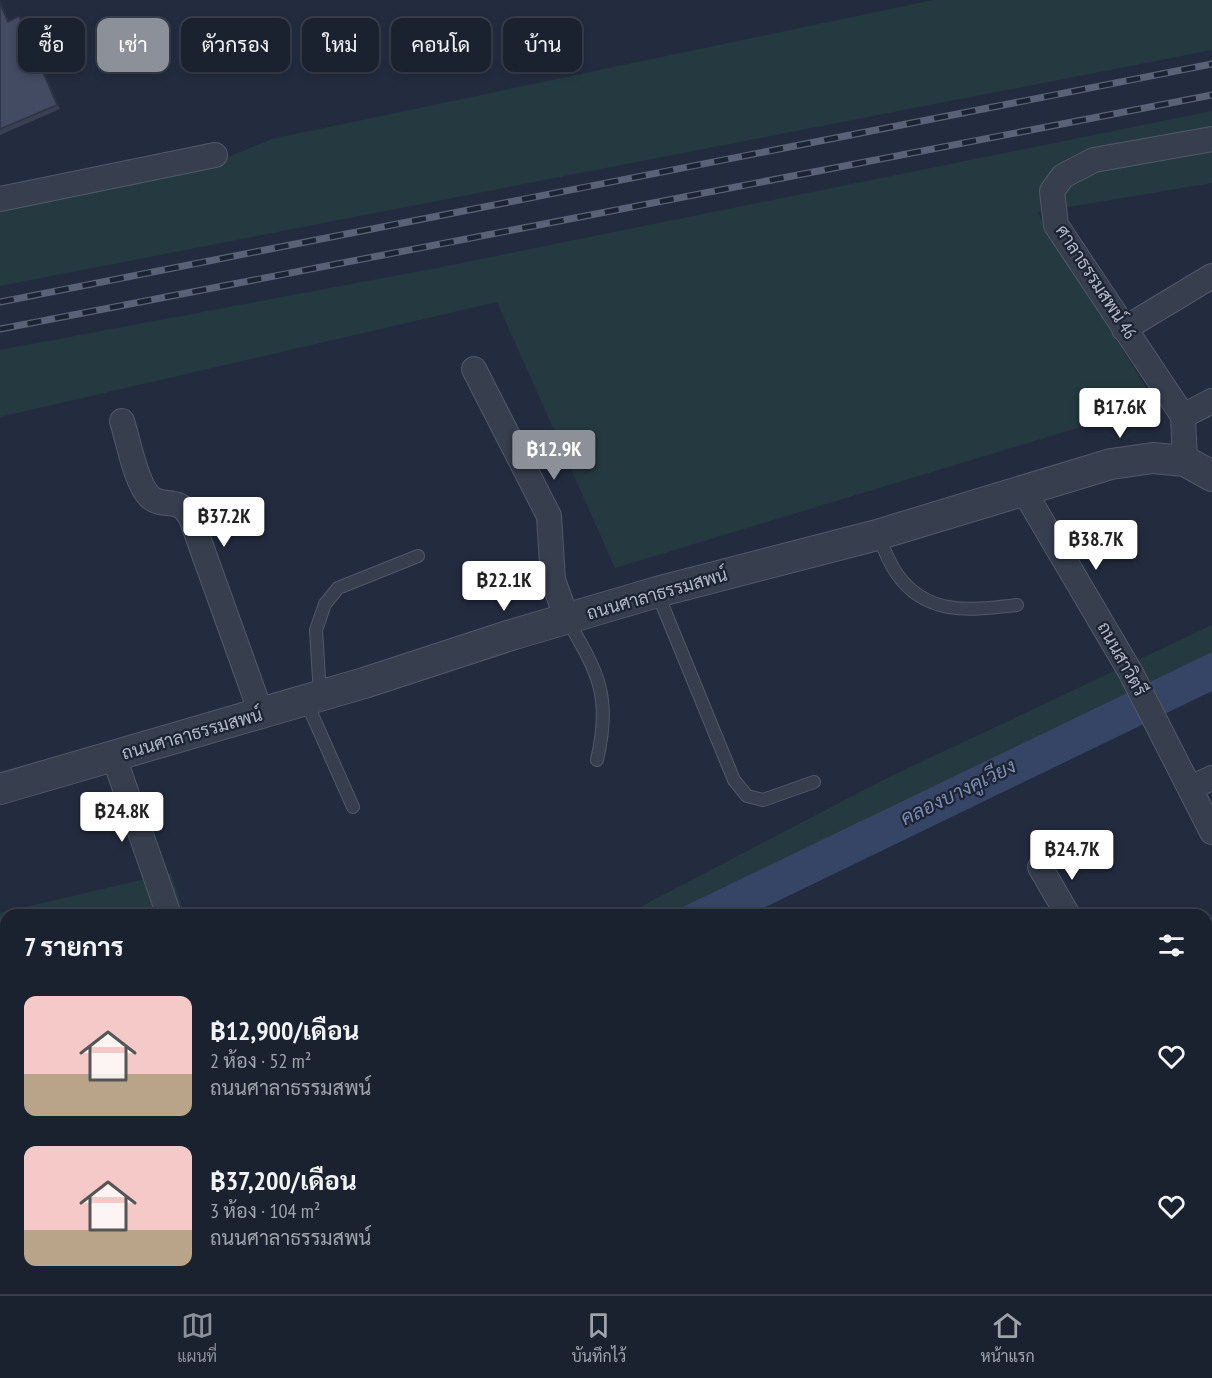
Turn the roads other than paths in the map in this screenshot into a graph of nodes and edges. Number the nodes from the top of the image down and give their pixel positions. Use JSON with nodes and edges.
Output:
{"nodes":[{"id":1,"x":1212,"y":139,"type":"edge"},
{"id":2,"x":215,"y":155,"type":"dead end"},
{"id":3,"x":0,"y":199,"type":"edge"},
{"id":4,"x":1212,"y":276,"type":"edge"},
{"id":5,"x":1124,"y":329,"type":"junction"},
{"id":6,"x":474,"y":369,"type":"dead end"},
{"id":7,"x":1212,"y":401,"type":"edge"},
{"id":8,"x":1183,"y":416,"type":"junction"},
{"id":9,"x":122,"y":421,"type":"dead end"},
{"id":10,"x":1185,"y":461,"type":"junction"},
{"id":11,"x":1212,"y":476,"type":"edge"},
{"id":12,"x":1023,"y":491,"type":"junction"},
{"id":13,"x":878,"y":535,"type":"junction"},
{"id":14,"x":418,"y":556,"type":"dead end"},
{"id":15,"x":657,"y":592,"type":"junction"},
{"id":16,"x":1017,"y":605,"type":"dead end"},
{"id":17,"x":567,"y":619,"type":"junction"},
{"id":18,"x":313,"y":698,"type":"junction"},
{"id":19,"x":261,"y":713,"type":"junction"},
{"id":20,"x":114,"y":757,"type":"junction"},
{"id":21,"x":597,"y":760,"type":"dead end"},
{"id":22,"x":1212,"y":778,"type":"edge"},
{"id":23,"x":814,"y":782,"type":"dead end"},
{"id":24,"x":1190,"y":788,"type":"junction"},
{"id":25,"x":0,"y":789,"type":"edge"},
{"id":26,"x":353,"y":807,"type":"dead end"},
{"id":27,"x":1212,"y":832,"type":"edge"},
{"id":28,"x":1040,"y":867,"type":"dead end"},
{"id":29,"x":167,"y":909,"type":"edge"},
{"id":30,"x":1064,"y":909,"type":"edge"}],
"edges":[{"from":1,"to":5,"type":"street","name":"ศาลาธรรมสพน์ 46"},
{"from":2,"to":3,"type":"street"},
{"from":4,"to":5,"type":"street"},
{"from":5,"to":8,"type":"street","name":"ศาลาธรรมสพน์ 46"},
{"from":6,"to":17,"type":"street"},
{"from":7,"to":8,"type":"street"},
{"from":8,"to":10,"type":"street"},
{"from":9,"to":19,"type":"street"},
{"from":10,"to":11,"type":"street","name":"ถนนศาลาธรรมสพน์"},
{"from":10,"to":12,"type":"street","name":"ถนนศาลาธรรมสพน์"},
{"from":12,"to":13,"type":"street","name":"ถนนศาลาธรรมสพน์"},
{"from":12,"to":24,"type":"street","name":"ถนนสาวิตรี"},
{"from":13,"to":15,"type":"street","name":"ถนนศาลาธรรมสพน์"},
{"from":13,"to":16,"type":"lane"},
{"from":14,"to":18,"type":"lane"},
{"from":15,"to":17,"type":"street","name":"ถนนศาลาธรรมสพน์"},
{"from":15,"to":23,"type":"lane"},
{"from":17,"to":18,"type":"street","name":"ถนนศาลาธรรมสพน์"},
{"from":17,"to":21,"type":"lane"},
{"from":18,"to":19,"type":"street","name":"ถนนศาลาธรรมสพน์"},
{"from":18,"to":26,"type":"lane"},
{"from":19,"to":20,"type":"street","name":"ถนนศาลาธรรมสพน์"},
{"from":20,"to":25,"type":"street","name":"ถนนศาลาธรรมสพน์"},
{"from":20,"to":29,"type":"street"},
{"from":22,"to":24,"type":"street"},
{"from":24,"to":27,"type":"street","name":"ถนนสาวิตรี"},
{"from":28,"to":30,"type":"street"}]}
